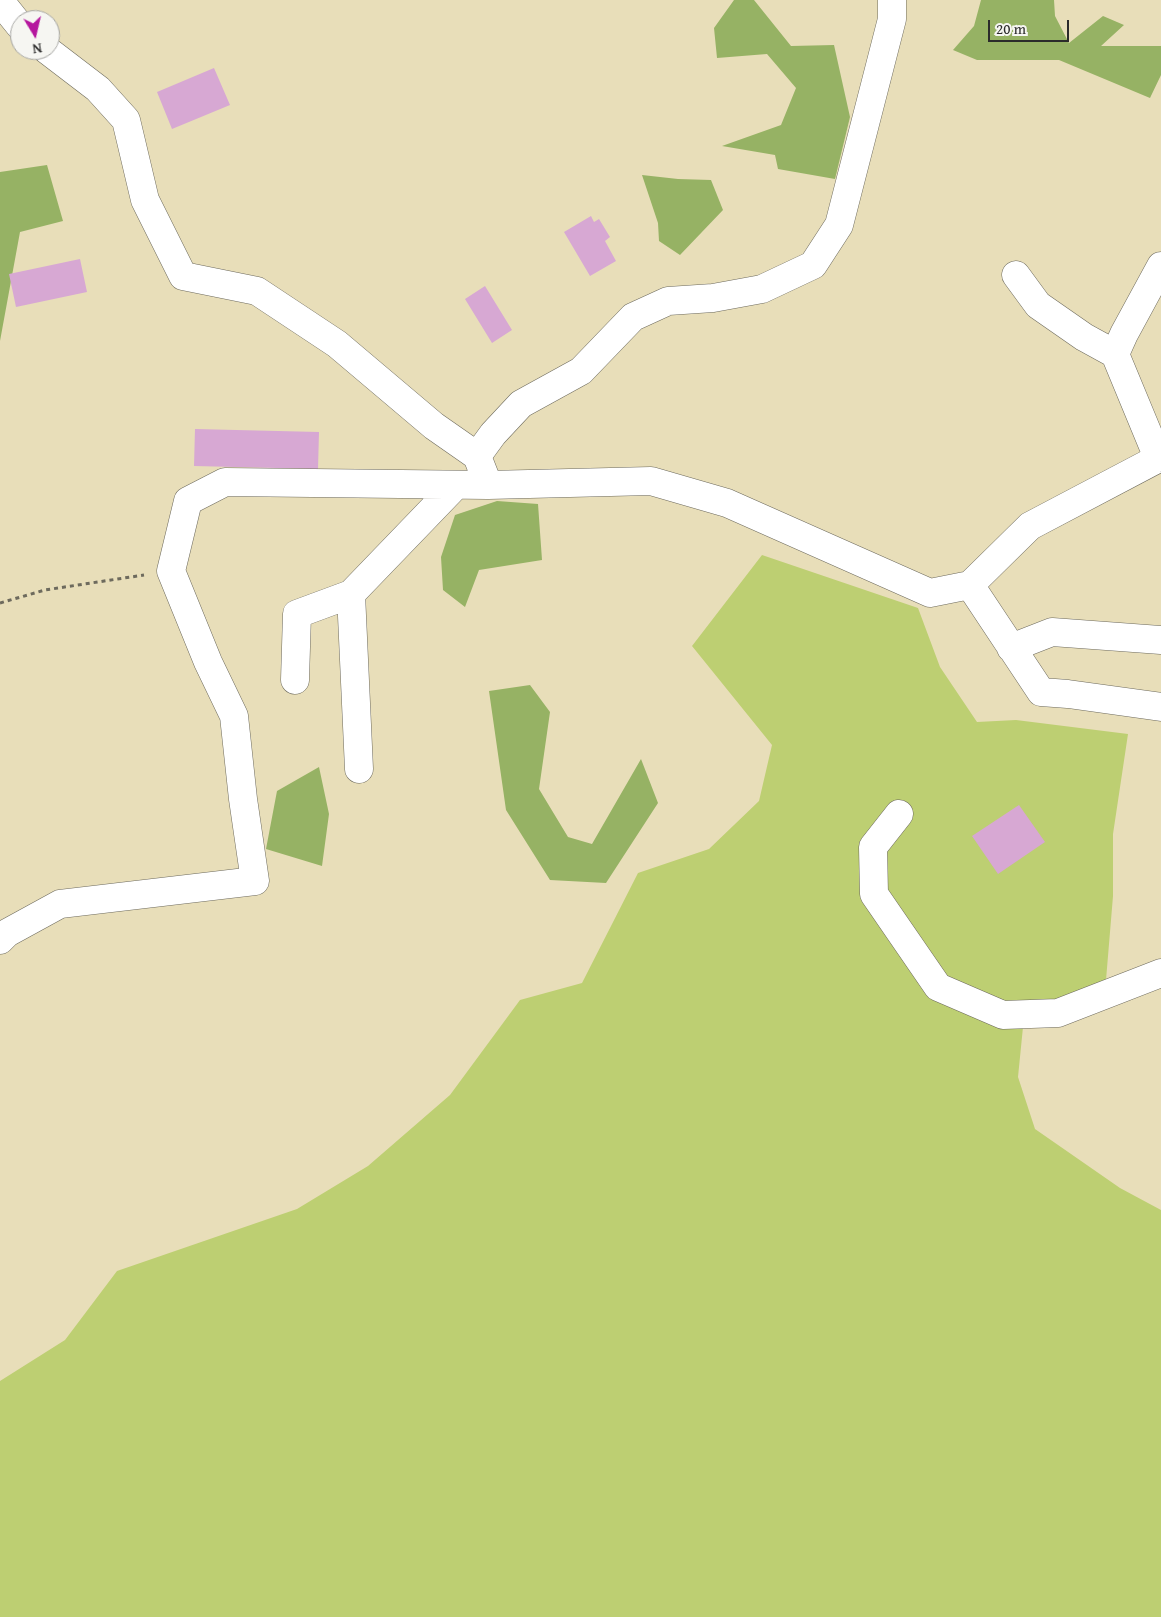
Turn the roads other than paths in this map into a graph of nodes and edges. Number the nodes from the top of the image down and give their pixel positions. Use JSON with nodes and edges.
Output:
{"nodes":[{"id":1,"x":892,"y":0,"type":"edge"},
{"id":2,"x":0,"y":1,"type":"edge"},
{"id":3,"x":10,"y":14,"type":"edge"},
{"id":4,"x":60,"y":60,"type":"edge"},
{"id":5,"x":1161,"y":266,"type":"edge"},
{"id":6,"x":1016,"y":275,"type":"dead end"},
{"id":7,"x":1115,"y":354,"type":"junction"},
{"id":8,"x":477,"y":456,"type":"junction"},
{"id":9,"x":1159,"y":457,"type":"edge"},
{"id":10,"x":456,"y":485,"type":"junction"},
{"id":11,"x":488,"y":485,"type":"junction"},
{"id":12,"x":970,"y":585,"type":"junction"},
{"id":13,"x":351,"y":594,"type":"junction"},
{"id":14,"x":1161,"y":640,"type":"edge"},
{"id":15,"x":1011,"y":648,"type":"junction"},
{"id":16,"x":295,"y":680,"type":"dead end"},
{"id":17,"x":1161,"y":707,"type":"edge"},
{"id":18,"x":358,"y":769,"type":"dead end"},
{"id":19,"x":898,"y":814,"type":"dead end"},
{"id":20,"x":0,"y":940,"type":"edge"},
{"id":21,"x":1161,"y":973,"type":"edge"}],
"edges":[{"from":1,"to":8,"type":"street"},
{"from":2,"to":3,"type":"street"},
{"from":4,"to":8,"type":"street"},
{"from":5,"to":7,"type":"street"},
{"from":6,"to":7,"type":"street"},
{"from":7,"to":9,"type":"street"},
{"from":8,"to":11,"type":"street"},
{"from":9,"to":12,"type":"street"},
{"from":10,"to":11,"type":"street"},
{"from":10,"to":13,"type":"street"},
{"from":10,"to":20,"type":"street"},
{"from":11,"to":12,"type":"street"},
{"from":12,"to":15,"type":"street"},
{"from":13,"to":16,"type":"street"},
{"from":13,"to":18,"type":"street"},
{"from":14,"to":15,"type":"street"},
{"from":15,"to":17,"type":"street"},
{"from":19,"to":21,"type":"street"}]}
